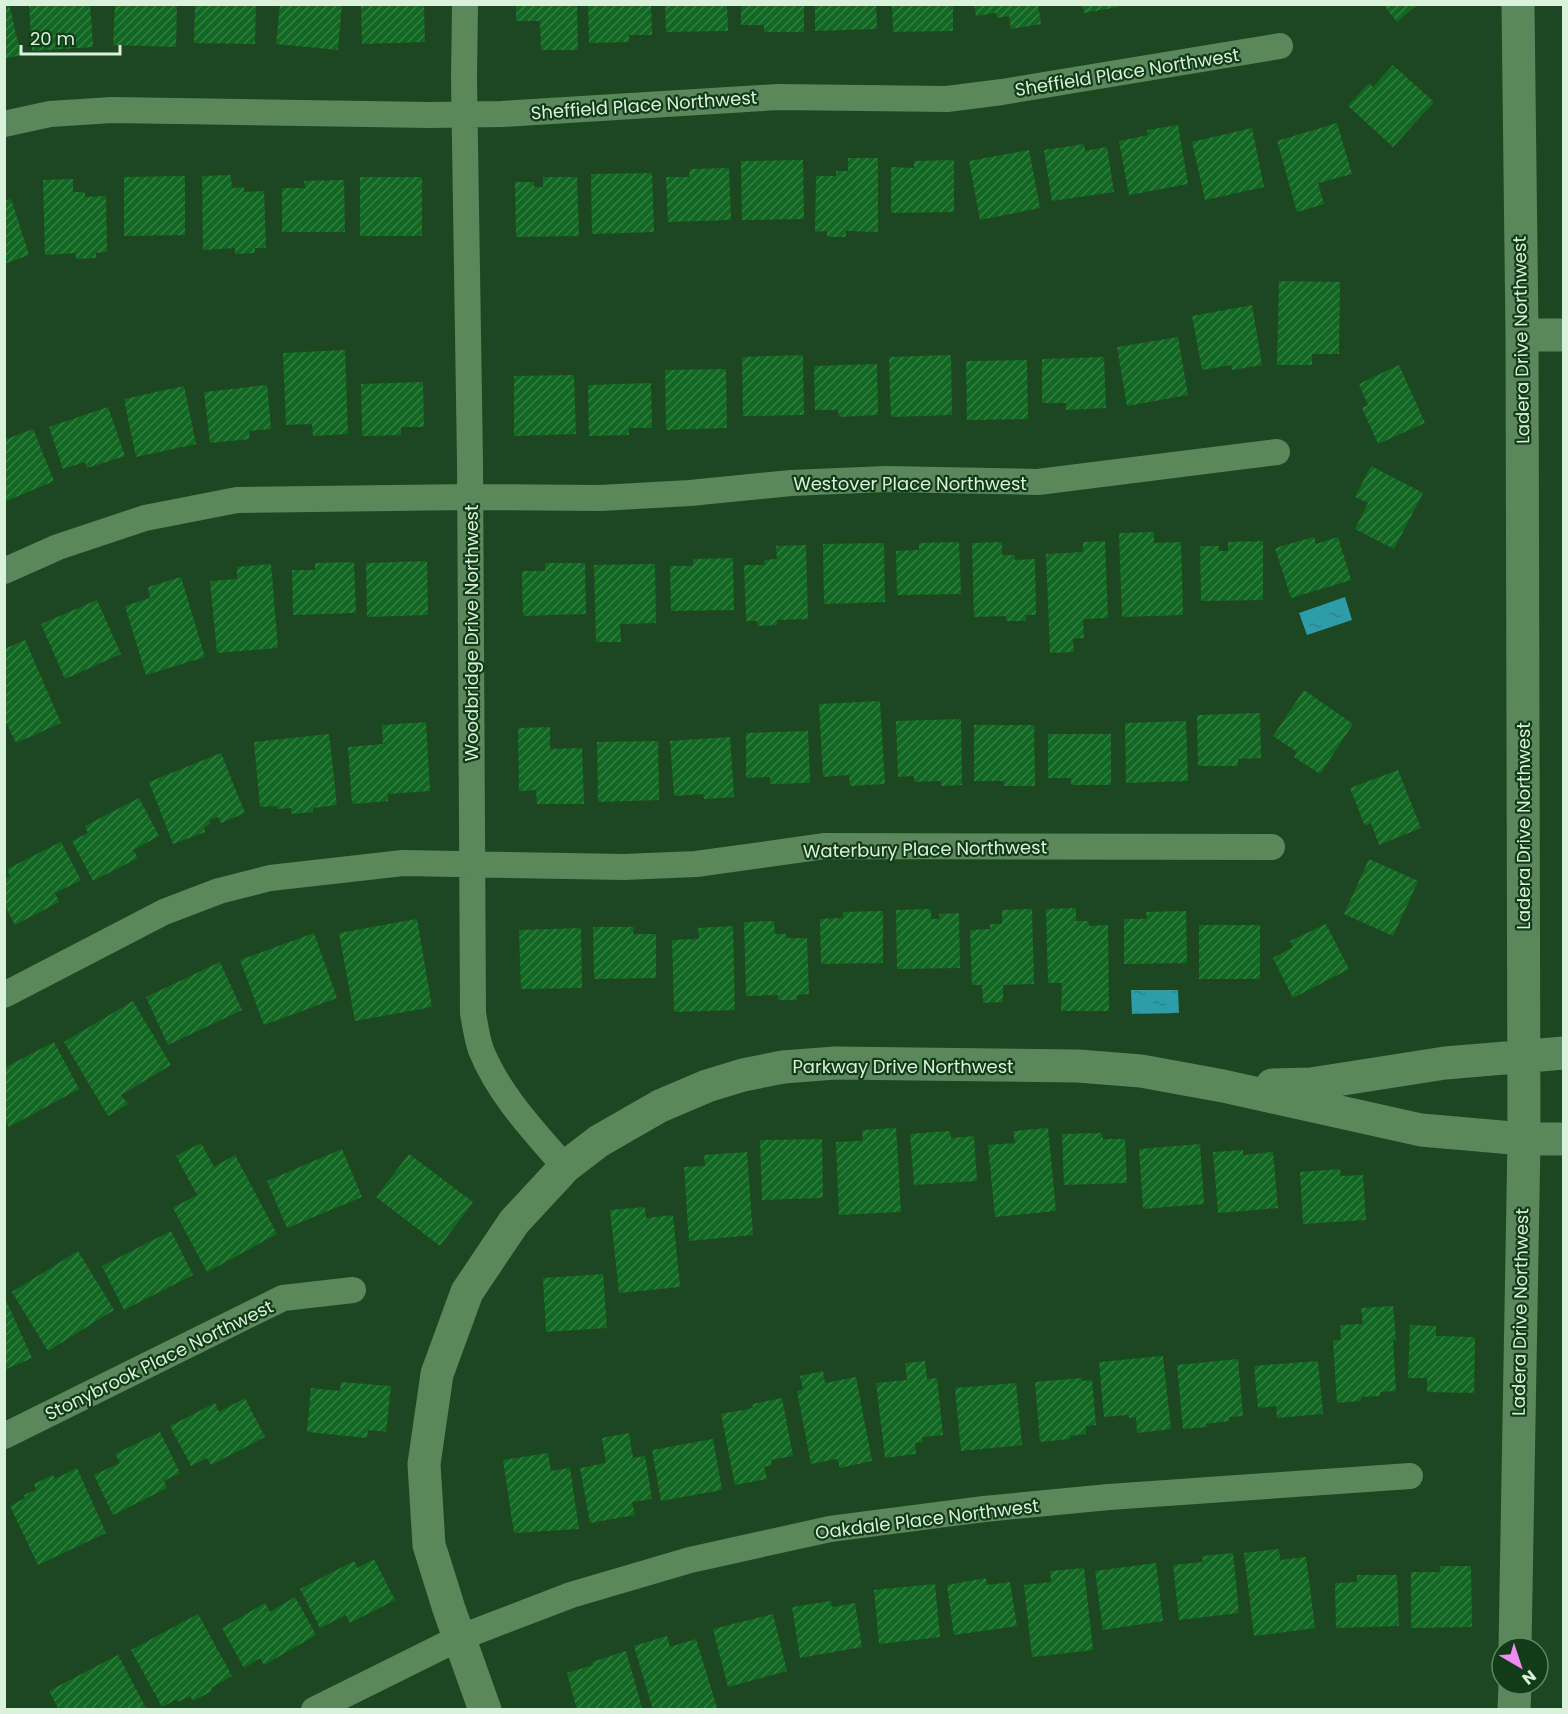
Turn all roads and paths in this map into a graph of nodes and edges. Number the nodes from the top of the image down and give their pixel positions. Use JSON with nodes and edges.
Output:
{"nodes":[{"id":1,"x":465,"y":4,"type":"edge"},
{"id":2,"x":1518,"y":4,"type":"edge"},
{"id":3,"x":1280,"y":46,"type":"dead end"},
{"id":4,"x":466,"y":115,"type":"junction"},
{"id":5,"x":4,"y":124,"type":"edge"},
{"id":6,"x":1522,"y":335,"type":"junction"},
{"id":7,"x":1563,"y":335,"type":"edge"},
{"id":8,"x":1277,"y":452,"type":"dead end"},
{"id":9,"x":470,"y":497,"type":"junction"},
{"id":10,"x":4,"y":571,"type":"edge"},
{"id":11,"x":1272,"y":847,"type":"dead end"},
{"id":12,"x":471,"y":865,"type":"junction"},
{"id":13,"x":4,"y":995,"type":"edge"},
{"id":14,"x":1563,"y":1053,"type":"edge"},
{"id":15,"x":1524,"y":1058,"type":"junction"},
{"id":16,"x":1223,"y":1086,"type":"junction"},
{"id":17,"x":1524,"y":1139,"type":"junction"},
{"id":18,"x":1563,"y":1139,"type":"edge"},
{"id":19,"x":565,"y":1167,"type":"junction"},
{"id":20,"x":353,"y":1290,"type":"dead end"},
{"id":21,"x":4,"y":1436,"type":"edge"},
{"id":22,"x":1410,"y":1476,"type":"dead end"},
{"id":23,"x":1515,"y":1636,"type":"edge"},
{"id":24,"x":459,"y":1638,"type":"junction"},
{"id":25,"x":314,"y":1710,"type":"edge"},
{"id":26,"x":485,"y":1710,"type":"edge"}],
"edges":[{"from":1,"to":4,"type":"street","name":"Woodbridge Drive Northwest"},
{"from":2,"to":6,"type":"street","name":"Ladera Drive Northwest"},
{"from":3,"to":4,"type":"street","name":"Sheffield Place Northwest"},
{"from":4,"to":5,"type":"street","name":"Sheffield Place Northwest"},
{"from":4,"to":9,"type":"street","name":"Woodbridge Drive Northwest"},
{"from":6,"to":7,"type":"street"},
{"from":6,"to":15,"type":"street","name":"Ladera Drive Northwest"},
{"from":8,"to":9,"type":"street","name":"Westover Place Northwest"},
{"from":9,"to":10,"type":"street","name":"Westover Place Northwest"},
{"from":9,"to":12,"type":"street","name":"Woodbridge Drive Northwest"},
{"from":11,"to":12,"type":"street","name":"Waterbury Place Northwest"},
{"from":12,"to":13,"type":"street","name":"Waterbury Place Northwest"},
{"from":12,"to":19,"type":"street","name":"Woodbridge Drive Northwest"},
{"from":14,"to":15,"type":"street"},
{"from":15,"to":16,"type":"street"},
{"from":15,"to":17,"type":"street","name":"Ladera Drive Northwest"},
{"from":16,"to":17,"type":"street","name":"Parkway Drive Northwest"},
{"from":16,"to":19,"type":"street","name":"Parkway Drive Northwest"},
{"from":17,"to":18,"type":"street","name":"Parkway Drive Northwest"},
{"from":17,"to":23,"type":"street","name":"Ladera Drive Northwest"},
{"from":19,"to":24,"type":"street","name":"Parkway Drive Northwest"},
{"from":20,"to":21,"type":"street","name":"Stonybrook Place Northwest"},
{"from":22,"to":24,"type":"street","name":"Oakdale Place Northwest"},
{"from":24,"to":25,"type":"street","name":"Oakdale Place Northwest"},
{"from":24,"to":26,"type":"street","name":"Parkway Drive Northwest"}]}
